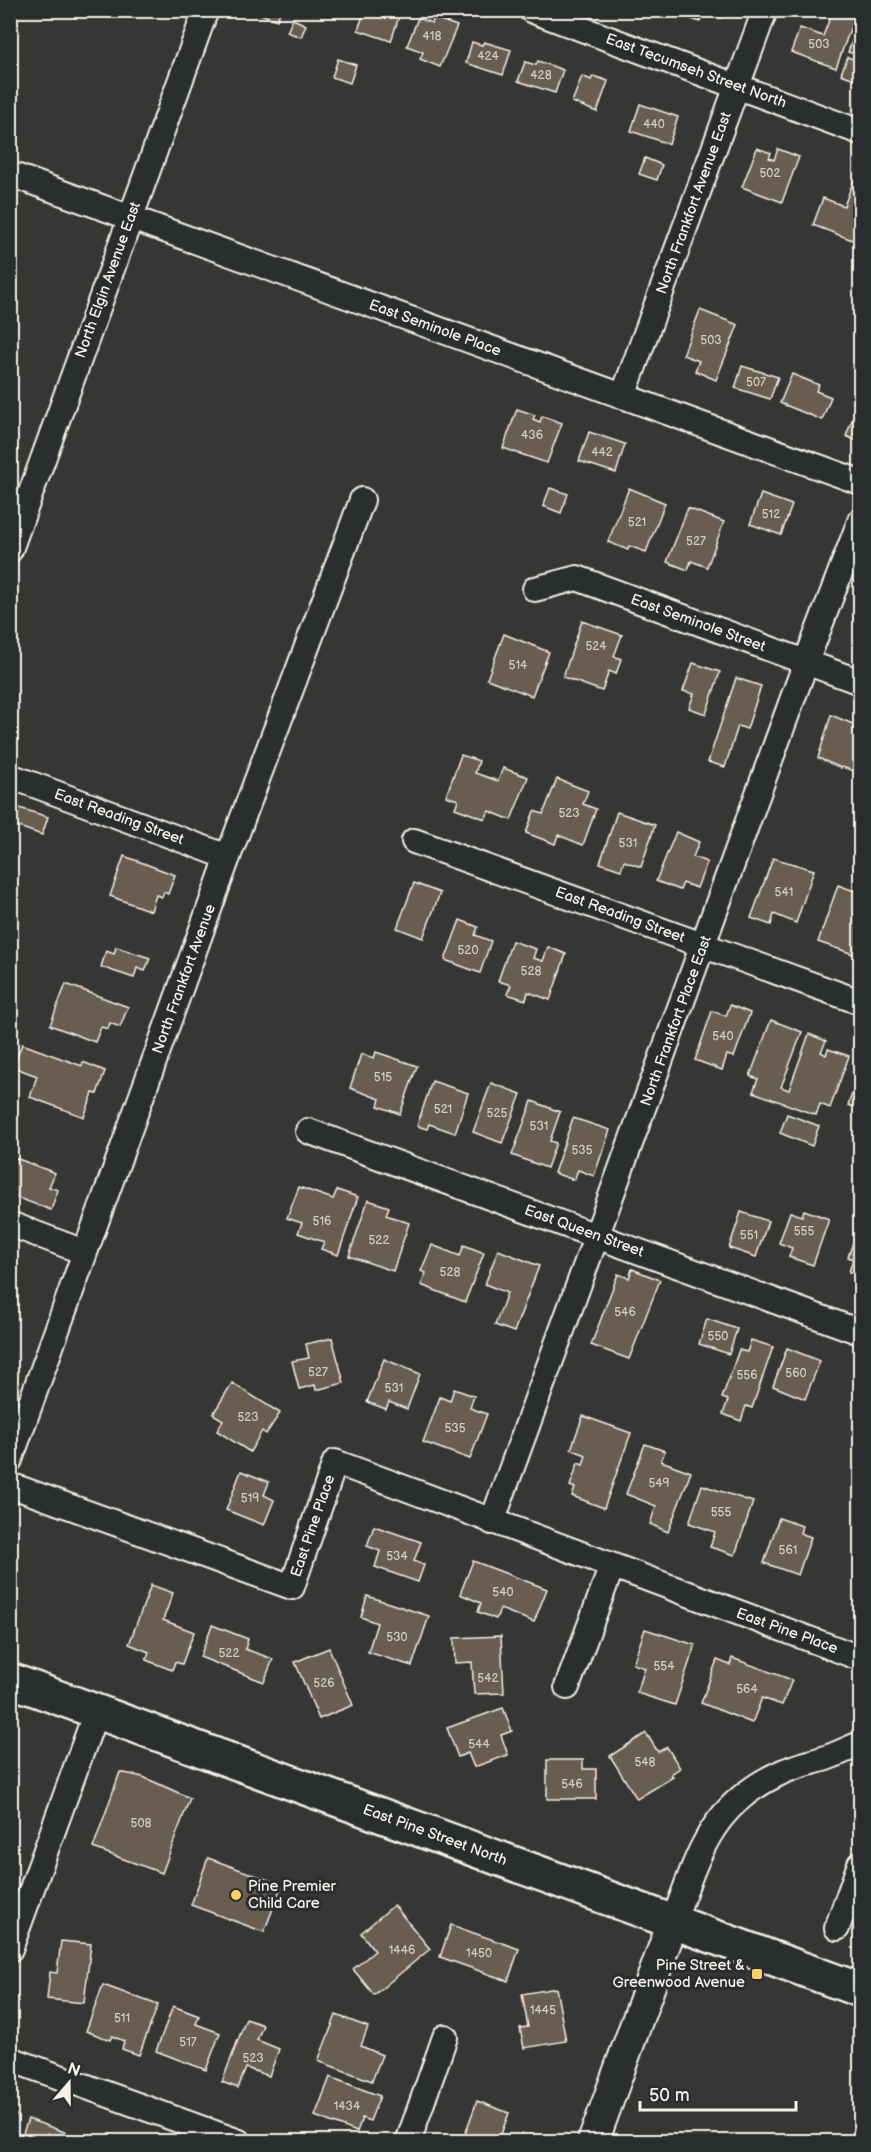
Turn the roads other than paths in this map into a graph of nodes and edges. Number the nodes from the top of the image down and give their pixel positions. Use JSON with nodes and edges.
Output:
{"nodes":[{"id":1,"x":206,"y":10,"type":"edge"},
{"id":2,"x":531,"y":10,"type":"edge"},
{"id":3,"x":765,"y":10,"type":"edge"},
{"id":4,"x":736,"y":86,"type":"junction"},
{"id":5,"x":861,"y":132,"type":"edge"},
{"id":6,"x":10,"y":174,"type":"edge"},
{"id":7,"x":131,"y":219,"type":"junction"},
{"id":8,"x":623,"y":396,"type":"junction"},
{"id":9,"x":861,"y":482,"type":"edge"},
{"id":10,"x":362,"y":500,"type":"dead end"},
{"id":11,"x":861,"y":520,"type":"edge"},
{"id":12,"x":10,"y":550,"type":"edge"},
{"id":13,"x":535,"y":589,"type":"dead end"},
{"id":14,"x":806,"y":662,"type":"junction"},
{"id":15,"x":861,"y":682,"type":"edge"},
{"id":16,"x":10,"y":776,"type":"edge"},
{"id":17,"x":414,"y":841,"type":"dead end"},
{"id":18,"x":228,"y":857,"type":"junction"},
{"id":19,"x":704,"y":945,"type":"junction"},
{"id":20,"x":861,"y":1002,"type":"edge"},
{"id":21,"x":308,"y":1131,"type":"dead end"},
{"id":22,"x":10,"y":1224,"type":"edge"},
{"id":23,"x":597,"y":1235,"type":"junction"},
{"id":24,"x":84,"y":1251,"type":"junction"},
{"id":25,"x":861,"y":1332,"type":"edge"},
{"id":26,"x":10,"y":1460,"type":"edge"},
{"id":27,"x":10,"y":1485,"type":"edge"},
{"id":28,"x":492,"y":1522,"type":"junction"},
{"id":29,"x":612,"y":1566,"type":"junction"},
{"id":30,"x":861,"y":1658,"type":"edge"},
{"id":31,"x":10,"y":1680,"type":"edge"},
{"id":32,"x":567,"y":1687,"type":"dead end"},
{"id":33,"x":96,"y":1712,"type":"junction"},
{"id":34,"x":861,"y":1744,"type":"edge"},
{"id":35,"x":861,"y":1864,"type":"edge"},
{"id":36,"x":673,"y":1922,"type":"junction"},
{"id":37,"x":837,"y":1928,"type":"dead end"},
{"id":38,"x":10,"y":1949,"type":"edge"},
{"id":39,"x":861,"y":1990,"type":"edge"},
{"id":40,"x":445,"y":2037,"type":"dead end"},
{"id":41,"x":10,"y":2059,"type":"edge"},
{"id":42,"x":239,"y":2142,"type":"edge"},
{"id":43,"x":408,"y":2142,"type":"edge"},
{"id":44,"x":593,"y":2142,"type":"edge"}],
"edges":[{"from":1,"to":7,"type":"street","name":"North Elgin Avenue East"},
{"from":2,"to":4,"type":"street","name":"East Tecumseh Street North"},
{"from":3,"to":4,"type":"street","name":"North Frankfort Avenue East"},
{"from":4,"to":5,"type":"street","name":"East Tecumseh Street North"},
{"from":4,"to":8,"type":"street","name":"North Frankfort Avenue East"},
{"from":6,"to":7,"type":"street","name":"East Seminole Place"},
{"from":7,"to":8,"type":"street","name":"East Seminole Place"},
{"from":7,"to":12,"type":"street","name":"North Elgin Avenue East"},
{"from":8,"to":9,"type":"street","name":"East Seminole Place"},
{"from":10,"to":18,"type":"street","name":"North Frankfort Avenue"},
{"from":11,"to":14,"type":"street","name":"North Frankfort Place East"},
{"from":13,"to":14,"type":"street","name":"East Seminole Street"},
{"from":14,"to":15,"type":"street","name":"East Seminole Street"},
{"from":14,"to":19,"type":"street","name":"North Frankfort Place East"},
{"from":16,"to":18,"type":"street","name":"East Reading Street"},
{"from":17,"to":19,"type":"street","name":"East Reading Street"},
{"from":18,"to":24,"type":"street","name":"North Frankfort Avenue"},
{"from":19,"to":20,"type":"street","name":"East Reading Street"},
{"from":19,"to":23,"type":"street","name":"North Frankfort Place East"},
{"from":21,"to":23,"type":"street","name":"East Queen Street"},
{"from":22,"to":24,"type":"street"},
{"from":23,"to":25,"type":"street","name":"East Queen Street"},
{"from":23,"to":28,"type":"street","name":"North Frankfort Place East"},
{"from":24,"to":26,"type":"street","name":"North Frankfort Avenue"},
{"from":27,"to":28,"type":"street","name":"East Pine Place"},
{"from":28,"to":29,"type":"street","name":"East Pine Place"},
{"from":29,"to":30,"type":"street","name":"East Pine Place"},
{"from":29,"to":32,"type":"street"},
{"from":31,"to":33,"type":"main road","name":"East Pine Street North"},
{"from":33,"to":36,"type":"main road","name":"East Pine Street North"},
{"from":33,"to":38,"type":"street"},
{"from":34,"to":36,"type":"street"},
{"from":35,"to":37,"type":"street"},
{"from":36,"to":39,"type":"main road","name":"East Pine Street North"},
{"from":36,"to":44,"type":"street"},
{"from":40,"to":43,"type":"street"},
{"from":41,"to":42,"type":"street"}]}
